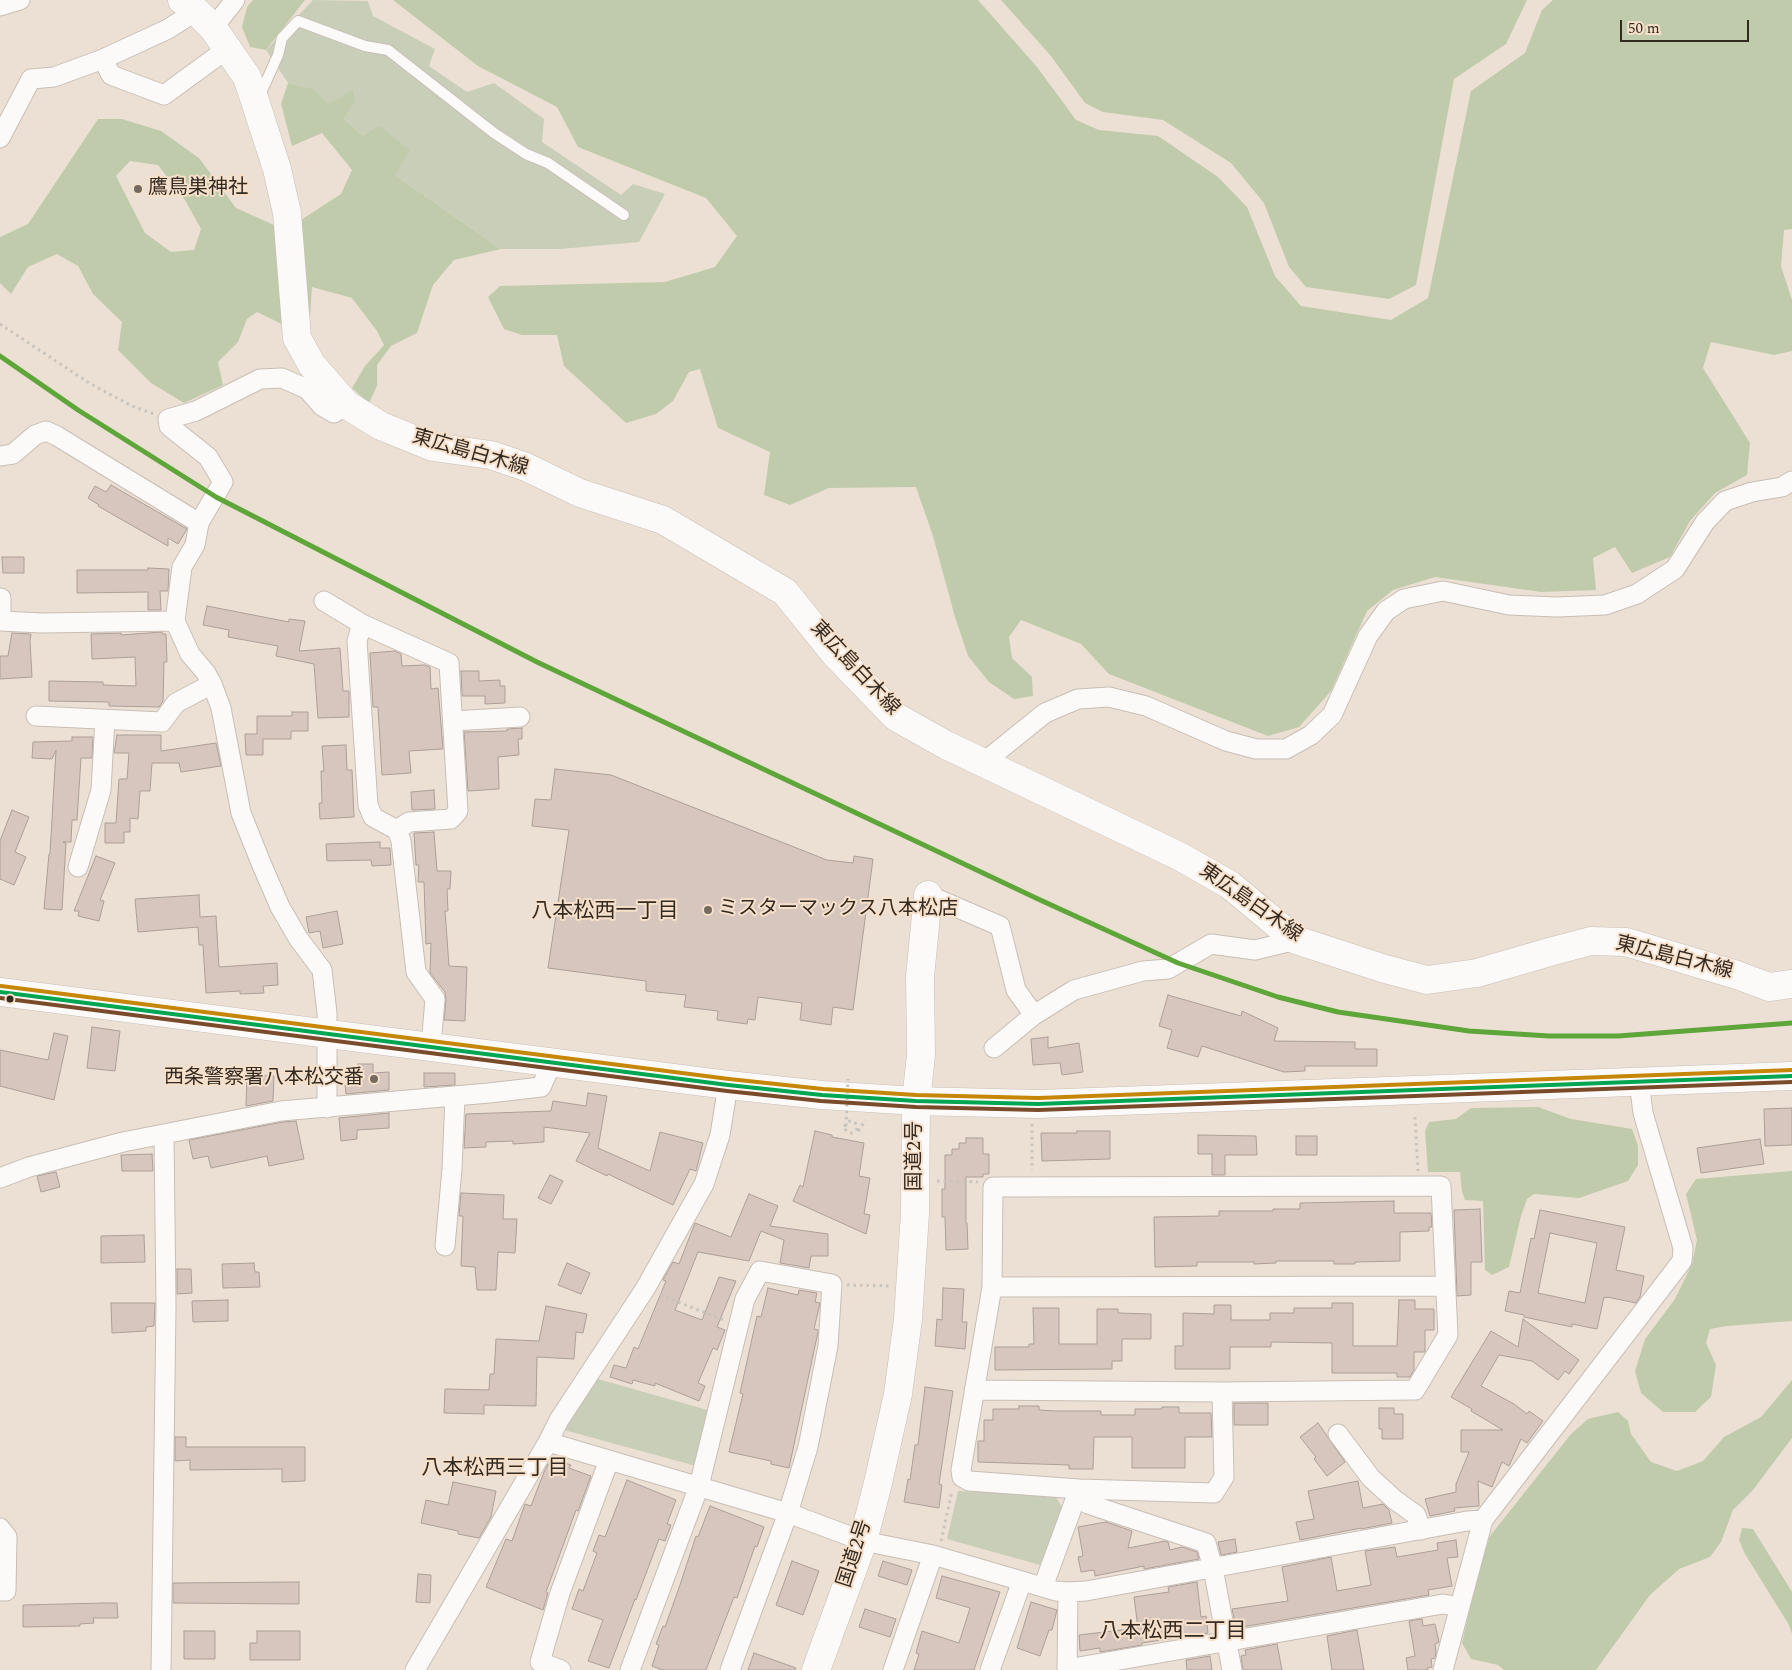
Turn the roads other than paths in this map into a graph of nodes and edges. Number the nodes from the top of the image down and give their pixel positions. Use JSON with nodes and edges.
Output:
{"nodes":[{"id":1,"x":20,"y":0,"type":"edge"},
{"id":2,"x":235,"y":0,"type":"edge"},
{"id":3,"x":0,"y":6,"type":"edge"},
{"id":4,"x":204,"y":22,"type":"edge"},
{"id":5,"x":103,"y":58,"type":"junction"},
{"id":6,"x":254,"y":98,"type":"junction"},
{"id":7,"x":0,"y":138,"type":"edge"},
{"id":8,"x":624,"y":215,"type":"dead end"},
{"id":9,"x":347,"y":405,"type":"junction"},
{"id":10,"x":0,"y":456,"type":"edge"},
{"id":11,"x":1792,"y":482,"type":"edge"},
{"id":12,"x":199,"y":523,"type":"junction"},
{"id":13,"x":1,"y":598,"type":"dead end"},
{"id":14,"x":324,"y":601,"type":"dead end"},
{"id":15,"x":175,"y":621,"type":"junction"},
{"id":16,"x":362,"y":624,"type":"junction"},
{"id":17,"x":212,"y":684,"type":"junction"},
{"id":18,"x":36,"y":716,"type":"dead end"},
{"id":19,"x":520,"y":717,"type":"dead end"},
{"id":20,"x":105,"y":719,"type":"junction"},
{"id":21,"x":453,"y":720,"type":"junction"},
{"id":22,"x":983,"y":762,"type":"junction"},
{"id":23,"x":396,"y":830,"type":"junction"},
{"id":24,"x":78,"y":867,"type":"dead end"},
{"id":25,"x":928,"y":895,"type":"joint"},
{"id":26,"x":1296,"y":940,"type":"junction"},
{"id":27,"x":1792,"y":984,"type":"edge"},
{"id":28,"x":0,"y":992,"type":"edge"},
{"id":29,"x":1034,"y":1015,"type":"junction"},
{"id":30,"x":328,"y":1033,"type":"junction"},
{"id":31,"x":431,"y":1046,"type":"junction"},
{"id":32,"x":994,"y":1048,"type":"dead end"},
{"id":33,"x":553,"y":1061,"type":"junction"},
{"id":34,"x":1792,"y":1076,"type":"edge"},
{"id":35,"x":1639,"y":1080,"type":"junction"},
{"id":36,"x":728,"y":1085,"type":"junction"},
{"id":37,"x":455,"y":1096,"type":"junction"},
{"id":38,"x":916,"y":1101,"type":"junction"},
{"id":39,"x":327,"y":1108,"type":"junction"},
{"id":40,"x":164,"y":1134,"type":"junction"},
{"id":41,"x":0,"y":1178,"type":"edge"},
{"id":42,"x":445,"y":1246,"type":"dead end"},
{"id":43,"x":1445,"y":1286,"type":"junction"},
{"id":44,"x":992,"y":1287,"type":"junction"},
{"id":45,"x":974,"y":1390,"type":"junction"},
{"id":46,"x":1222,"y":1392,"type":"junction"},
{"id":47,"x":1338,"y":1434,"type":"dead end"},
{"id":48,"x":548,"y":1442,"type":"junction"},
{"id":49,"x":609,"y":1460,"type":"junction"},
{"id":50,"x":699,"y":1486,"type":"junction"},
{"id":51,"x":1079,"y":1489,"type":"junction"},
{"id":52,"x":788,"y":1512,"type":"junction"},
{"id":53,"x":1483,"y":1520,"type":"junction"},
{"id":54,"x":0,"y":1528,"type":"edge"},
{"id":55,"x":1420,"y":1530,"type":"junction"},
{"id":56,"x":863,"y":1540,"type":"junction"},
{"id":57,"x":936,"y":1550,"type":"junction"},
{"id":58,"x":1213,"y":1568,"type":"junction"},
{"id":59,"x":1022,"y":1581,"type":"junction"},
{"id":60,"x":1043,"y":1587,"type":"junction"},
{"id":61,"x":0,"y":1591,"type":"edge"},
{"id":62,"x":1068,"y":1592,"type":"junction"},
{"id":63,"x":1460,"y":1607,"type":"junction"},
{"id":64,"x":1226,"y":1642,"type":"junction"},
{"id":65,"x":161,"y":1670,"type":"edge"},
{"id":66,"x":415,"y":1670,"type":"edge"},
{"id":67,"x":561,"y":1670,"type":"edge"},
{"id":68,"x":630,"y":1670,"type":"edge"},
{"id":69,"x":730,"y":1670,"type":"edge"},
{"id":70,"x":816,"y":1670,"type":"edge"},
{"id":71,"x":893,"y":1670,"type":"edge"},
{"id":72,"x":990,"y":1670,"type":"edge"},
{"id":73,"x":1067,"y":1670,"type":"edge"},
{"id":74,"x":1232,"y":1670,"type":"edge"},
{"id":75,"x":1443,"y":1670,"type":"edge"}],
"edges":[{"from":1,"to":3,"type":"street"},
{"from":2,"to":4,"type":"street"},
{"from":4,"to":5,"type":"street"},
{"from":4,"to":5,"type":"street"},
{"from":4,"to":6,"type":"main road","name":"東広島白木線"},
{"from":5,"to":7,"type":"street"},
{"from":6,"to":8,"type":"lane"},
{"from":6,"to":9,"type":"main road","name":"東広島白木線"},
{"from":9,"to":12,"type":"street"},
{"from":9,"to":22,"type":"main road","name":"東広島白木線"},
{"from":10,"to":12,"type":"street"},
{"from":11,"to":22,"type":"street"},
{"from":12,"to":15,"type":"street"},
{"from":13,"to":15,"type":"street"},
{"from":14,"to":16,"type":"street"},
{"from":15,"to":17,"type":"street"},
{"from":16,"to":21,"type":"street"},
{"from":16,"to":23,"type":"street"},
{"from":17,"to":20,"type":"street"},
{"from":17,"to":30,"type":"street"},
{"from":18,"to":20,"type":"street"},
{"from":19,"to":21,"type":"street"},
{"from":20,"to":24,"type":"street"},
{"from":21,"to":23,"type":"street"},
{"from":22,"to":26,"type":"main road","name":"東広島白木線"},
{"from":23,"to":31,"type":"street"},
{"from":25,"to":29,"type":"street"},
{"from":25,"to":38,"type":"main road"},
{"from":26,"to":27,"type":"main road","name":"東広島白木線"},
{"from":26,"to":29,"type":"street"},
{"from":28,"to":30,"type":"main road","name":"国道2号"},
{"from":29,"to":32,"type":"street"},
{"from":30,"to":31,"type":"main road","name":"国道2号"},
{"from":30,"to":39,"type":"street"},
{"from":31,"to":33,"type":"main road","name":"国道2号"},
{"from":33,"to":36,"type":"main road","name":"国道2号"},
{"from":33,"to":37,"type":"street"},
{"from":34,"to":35,"type":"main road"},
{"from":35,"to":38,"type":"main road"},
{"from":35,"to":53,"type":"street"},
{"from":36,"to":38,"type":"main road","name":"国道2号"},
{"from":36,"to":48,"type":"street"},
{"from":37,"to":39,"type":"street"},
{"from":37,"to":42,"type":"street"},
{"from":38,"to":56,"type":"main road","name":"国道2号"},
{"from":39,"to":40,"type":"street"},
{"from":40,"to":41,"type":"street"},
{"from":40,"to":65,"type":"street"},
{"from":43,"to":44,"type":"street"},
{"from":43,"to":44,"type":"street"},
{"from":43,"to":46,"type":"street"},
{"from":44,"to":45,"type":"street"},
{"from":45,"to":46,"type":"street"},
{"from":45,"to":51,"type":"street"},
{"from":46,"to":51,"type":"street"},
{"from":47,"to":55,"type":"street"},
{"from":48,"to":49,"type":"street"},
{"from":48,"to":66,"type":"street"},
{"from":49,"to":50,"type":"street"},
{"from":49,"to":67,"type":"street"},
{"from":50,"to":52,"type":"street"},
{"from":50,"to":52,"type":"street"},
{"from":50,"to":68,"type":"street"},
{"from":51,"to":58,"type":"street"},
{"from":51,"to":60,"type":"street"},
{"from":52,"to":56,"type":"street"},
{"from":52,"to":69,"type":"street"},
{"from":53,"to":55,"type":"street"},
{"from":53,"to":63,"type":"street"},
{"from":54,"to":61,"type":"street"},
{"from":55,"to":58,"type":"street"},
{"from":56,"to":57,"type":"street"},
{"from":56,"to":70,"type":"main road","name":"国道2号"},
{"from":57,"to":59,"type":"street"},
{"from":57,"to":71,"type":"street"},
{"from":58,"to":62,"type":"street"},
{"from":58,"to":64,"type":"street"},
{"from":59,"to":60,"type":"street"},
{"from":59,"to":72,"type":"street"},
{"from":60,"to":62,"type":"street"},
{"from":62,"to":73,"type":"street"},
{"from":63,"to":64,"type":"street"},
{"from":63,"to":75,"type":"street"},
{"from":64,"to":73,"type":"street"},
{"from":64,"to":74,"type":"street"}]}
